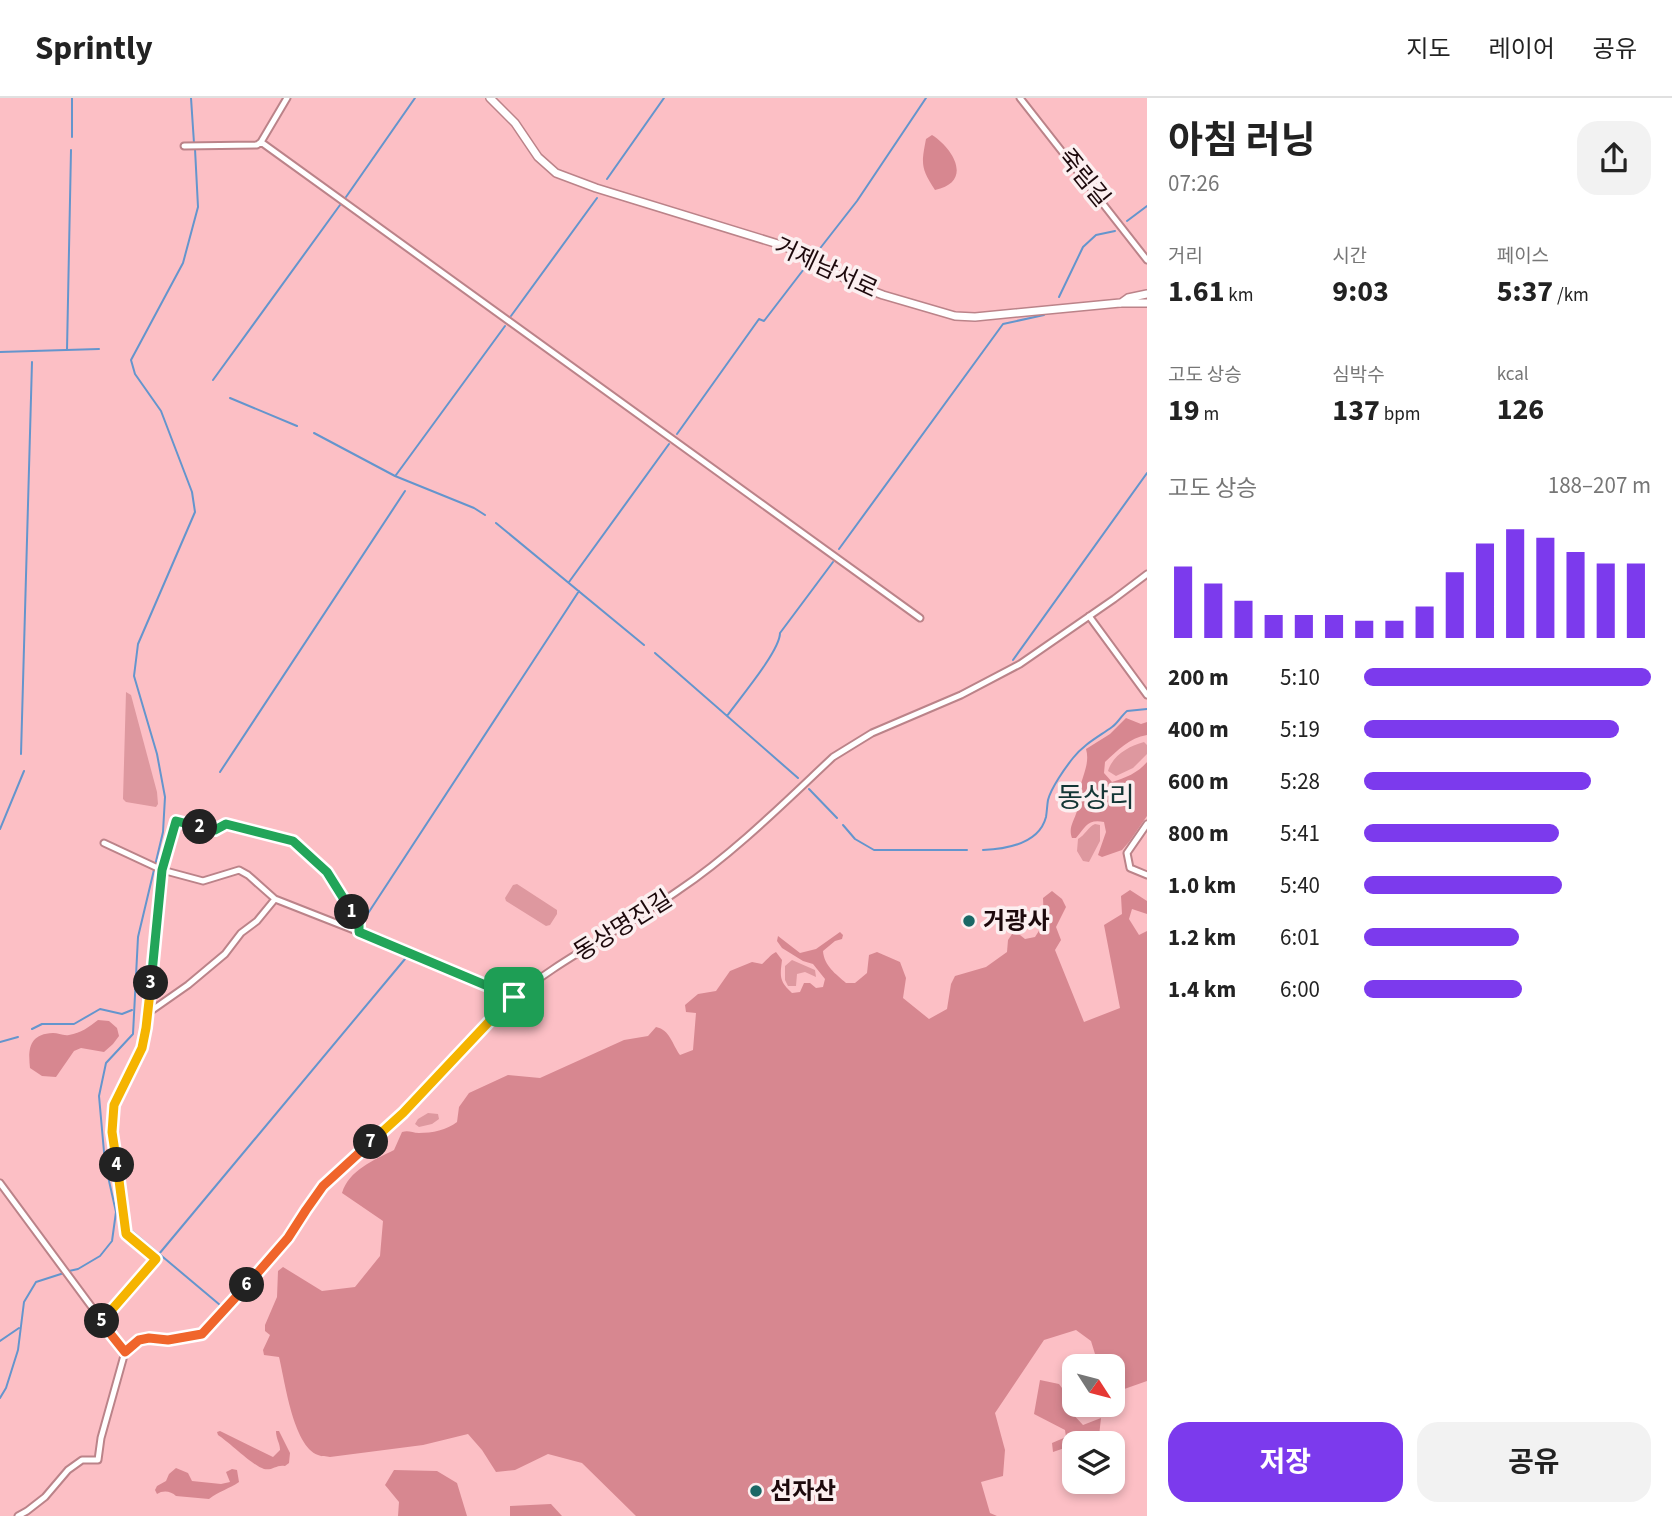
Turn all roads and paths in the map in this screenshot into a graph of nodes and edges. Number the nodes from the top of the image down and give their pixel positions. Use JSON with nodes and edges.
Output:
{"nodes":[{"id":1,"x":287,"y":98,"type":"edge"},
{"id":2,"x":490,"y":98,"type":"edge"},
{"id":3,"x":1020,"y":98,"type":"edge"},
{"id":4,"x":261,"y":142,"type":"junction"},
{"id":5,"x":184,"y":146,"type":"dead end"},
{"id":6,"x":1147,"y":260,"type":"edge"},
{"id":7,"x":1147,"y":294,"type":"edge"},
{"id":8,"x":1120,"y":303,"type":"junction"},
{"id":9,"x":1147,"y":303,"type":"edge"},
{"id":10,"x":1147,"y":574,"type":"edge"},
{"id":11,"x":1089,"y":617,"type":"junction"},
{"id":12,"x":920,"y":618,"type":"dead end"},
{"id":13,"x":1146,"y":691,"type":"edge"},
{"id":14,"x":1147,"y":824,"type":"edge"},
{"id":15,"x":104,"y":843,"type":"dead end"},
{"id":16,"x":162,"y":870,"type":"junction"},
{"id":17,"x":1147,"y":875,"type":"edge"},
{"id":18,"x":275,"y":899,"type":"junction"},
{"id":19,"x":359,"y":932,"type":"junction"},
{"id":20,"x":514,"y":997,"type":"junction"},
{"id":21,"x":148,"y":1013,"type":"junction"},
{"id":22,"x":0,"y":1183,"type":"edge"},
{"id":23,"x":101,"y":1322,"type":"junction"},
{"id":24,"x":125,"y":1352,"type":"junction"},
{"id":25,"x":18,"y":1516,"type":"edge"}],
"edges":[{"from":1,"to":4,"type":"street"},
{"from":2,"to":8,"type":"main road","name":"거제남서로"},
{"from":3,"to":6,"type":"street","name":"죽림길"},
{"from":4,"to":5,"type":"street"},
{"from":4,"to":12,"type":"street"},
{"from":7,"to":8,"type":"main road","name":"거제남서로"},
{"from":8,"to":9,"type":"main road","name":"거제남서로"},
{"from":10,"to":11,"type":"street","name":"동상명진길"},
{"from":11,"to":13,"type":"street"},
{"from":11,"to":20,"type":"street","name":"동상명진길"},
{"from":14,"to":17,"type":"street"},
{"from":15,"to":16,"type":"street"},
{"from":16,"to":18,"type":"street"},
{"from":16,"to":19,"type":"street"},
{"from":16,"to":21,"type":"street"},
{"from":18,"to":19,"type":"street"},
{"from":18,"to":21,"type":"street"},
{"from":19,"to":20,"type":"street"},
{"from":20,"to":24,"type":"street","name":"동상명진길"},
{"from":21,"to":23,"type":"street"},
{"from":22,"to":23,"type":"street"},
{"from":23,"to":24,"type":"street"},
{"from":24,"to":25,"type":"street"}]}
